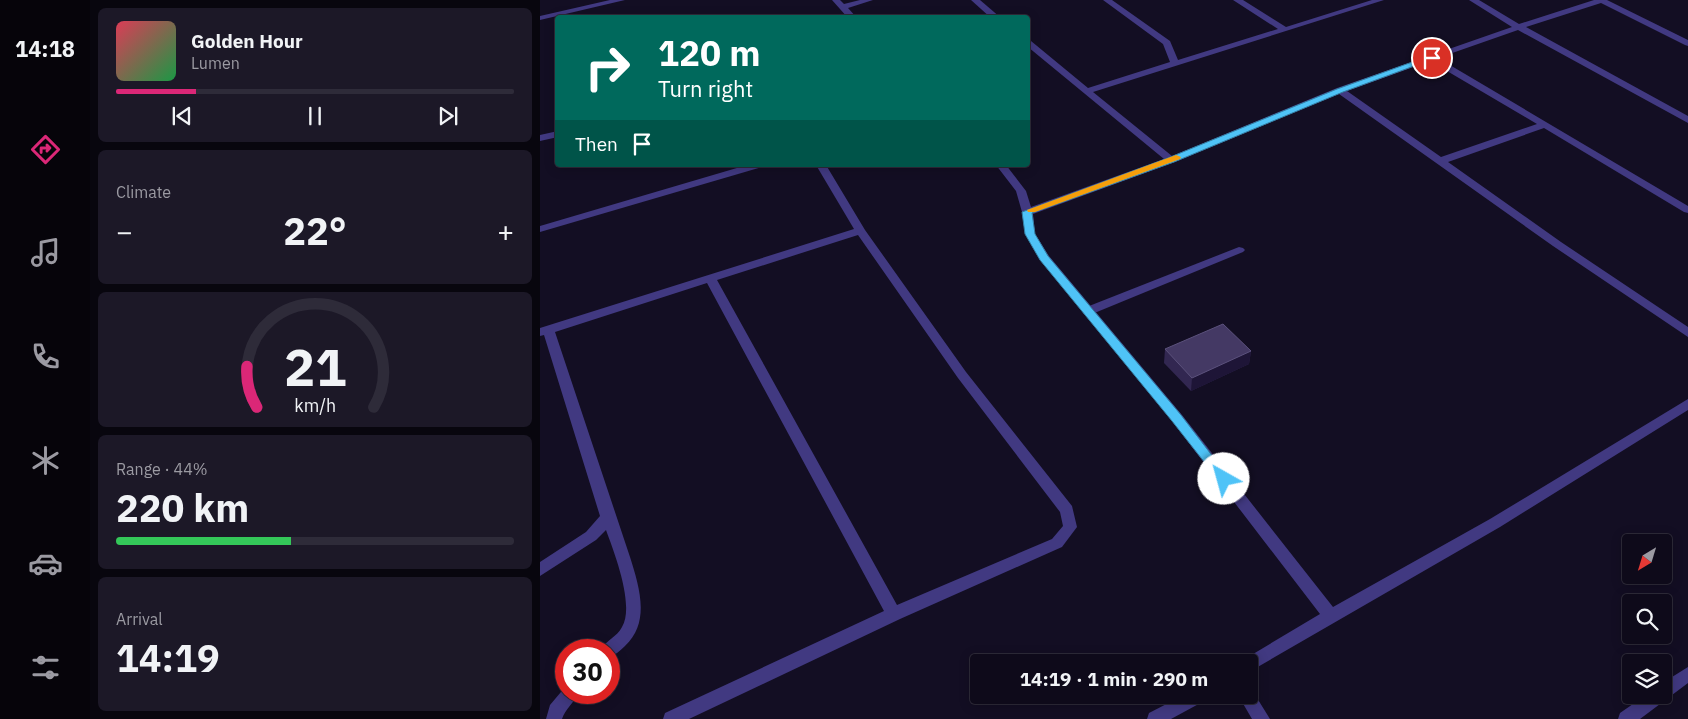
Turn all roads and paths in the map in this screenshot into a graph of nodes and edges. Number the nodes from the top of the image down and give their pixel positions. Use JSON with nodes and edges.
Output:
{"nodes":[{"id":1,"x":621,"y":0,"type":"edge"},
{"id":2,"x":836,"y":0,"type":"edge"},
{"id":3,"x":869,"y":0,"type":"edge"},
{"id":4,"x":975,"y":0,"type":"edge"},
{"id":5,"x":1107,"y":0,"type":"edge"},
{"id":6,"x":1237,"y":0,"type":"edge"},
{"id":7,"x":1380,"y":0,"type":"edge"},
{"id":8,"x":1473,"y":0,"type":"edge"},
{"id":9,"x":1601,"y":0,"type":"edge"},
{"id":10,"x":1362,"y":2,"type":"edge"},
{"id":11,"x":843,"y":7,"type":"junction"},
{"id":12,"x":565,"y":15,"type":"edge"},
{"id":13,"x":850,"y":15,"type":"edge"},
{"id":14,"x":993,"y":15,"type":"edge"},
{"id":15,"x":555,"y":17,"type":"edge"},
{"id":16,"x":540,"y":18,"type":"edge"},
{"id":17,"x":1520,"y":27,"type":"junction"},
{"id":18,"x":1284,"y":30,"type":"junction"},
{"id":19,"x":1688,"y":43,"type":"edge"},
{"id":20,"x":1030,"y":45,"type":"edge"},
{"id":21,"x":1432,"y":58,"type":"junction"},
{"id":22,"x":1175,"y":63,"type":"junction"},
{"id":23,"x":1340,"y":90,"type":"junction"},
{"id":24,"x":1086,"y":91,"type":"junction"},
{"id":25,"x":1688,"y":120,"type":"edge"},
{"id":26,"x":1544,"y":125,"type":"junction"},
{"id":27,"x":555,"y":135,"type":"edge"},
{"id":28,"x":540,"y":138,"type":"edge"},
{"id":29,"x":1171,"y":160,"type":"junction"},
{"id":30,"x":1440,"y":161,"type":"junction"},
{"id":31,"x":751,"y":167,"type":"edge"},
{"id":32,"x":822,"y":167,"type":"edge"},
{"id":33,"x":1002,"y":167,"type":"edge"},
{"id":34,"x":1688,"y":210,"type":"edge"},
{"id":35,"x":1027,"y":212,"type":"junction"},
{"id":36,"x":540,"y":229,"type":"edge"},
{"id":37,"x":860,"y":231,"type":"junction"},
{"id":38,"x":1239,"y":250,"type":"dead end"},
{"id":39,"x":711,"y":279,"type":"junction"},
{"id":40,"x":1088,"y":311,"type":"junction"},
{"id":41,"x":544,"y":331,"type":"edge"},
{"id":42,"x":1688,"y":333,"type":"edge"},
{"id":43,"x":1688,"y":404,"type":"edge"},
{"id":44,"x":608,"y":517,"type":"junction"},
{"id":45,"x":540,"y":570,"type":"edge"},
{"id":46,"x":894,"y":614,"type":"junction"},
{"id":47,"x":1331,"y":616,"type":"junction"},
{"id":48,"x":620,"y":639,"type":"edge"},
{"id":49,"x":1258,"y":660,"type":"edge"},
{"id":50,"x":1688,"y":674,"type":"edge"},
{"id":51,"x":1672,"y":686,"type":"edge"},
{"id":52,"x":562,"y":704,"type":"edge"},
{"id":53,"x":1183,"y":704,"type":"edge"},
{"id":54,"x":1252,"y":704,"type":"edge"},
{"id":55,"x":1647,"y":704,"type":"edge"},
{"id":56,"x":554,"y":719,"type":"edge"},
{"id":57,"x":671,"y":719,"type":"edge"},
{"id":58,"x":1155,"y":719,"type":"edge"},
{"id":59,"x":1262,"y":719,"type":"edge"},
{"id":60,"x":1626,"y":719,"type":"edge"}],
"edges":[{"from":1,"to":12,"type":"street"},
{"from":2,"to":11,"type":"street"},
{"from":3,"to":11,"type":"street"},
{"from":4,"to":14,"type":"street"},
{"from":5,"to":22,"type":"street"},
{"from":6,"to":18,"type":"street"},
{"from":7,"to":10,"type":"street"},
{"from":8,"to":17,"type":"street"},
{"from":9,"to":17,"type":"street"},
{"from":9,"to":19,"type":"street"},
{"from":10,"to":18,"type":"street"},
{"from":11,"to":13,"type":"street"},
{"from":15,"to":16,"type":"street"},
{"from":17,"to":21,"type":"street"},
{"from":17,"to":25,"type":"street"},
{"from":18,"to":22,"type":"street"},
{"from":20,"to":24,"type":"street"},
{"from":21,"to":23,"type":"street"},
{"from":21,"to":26,"type":"street"},
{"from":22,"to":24,"type":"street"},
{"from":23,"to":29,"type":"street"},
{"from":23,"to":30,"type":"street"},
{"from":24,"to":29,"type":"street"},
{"from":26,"to":30,"type":"street"},
{"from":26,"to":34,"type":"street"},
{"from":27,"to":28,"type":"street"},
{"from":29,"to":35,"type":"street"},
{"from":30,"to":42,"type":"street"},
{"from":31,"to":36,"type":"street"},
{"from":32,"to":37,"type":"street"},
{"from":33,"to":35,"type":"street"},
{"from":35,"to":40,"type":"street"},
{"from":37,"to":39,"type":"street"},
{"from":37,"to":46,"type":"street"},
{"from":38,"to":40,"type":"street"},
{"from":39,"to":41,"type":"street"},
{"from":39,"to":46,"type":"street"},
{"from":40,"to":47,"type":"street"},
{"from":41,"to":44,"type":"street"},
{"from":43,"to":47,"type":"street"},
{"from":44,"to":45,"type":"street"},
{"from":44,"to":48,"type":"street"},
{"from":46,"to":57,"type":"street"},
{"from":47,"to":49,"type":"street"},
{"from":50,"to":51,"type":"street"},
{"from":52,"to":56,"type":"street"},
{"from":53,"to":58,"type":"street"},
{"from":54,"to":59,"type":"street"},
{"from":55,"to":60,"type":"street"}]}
